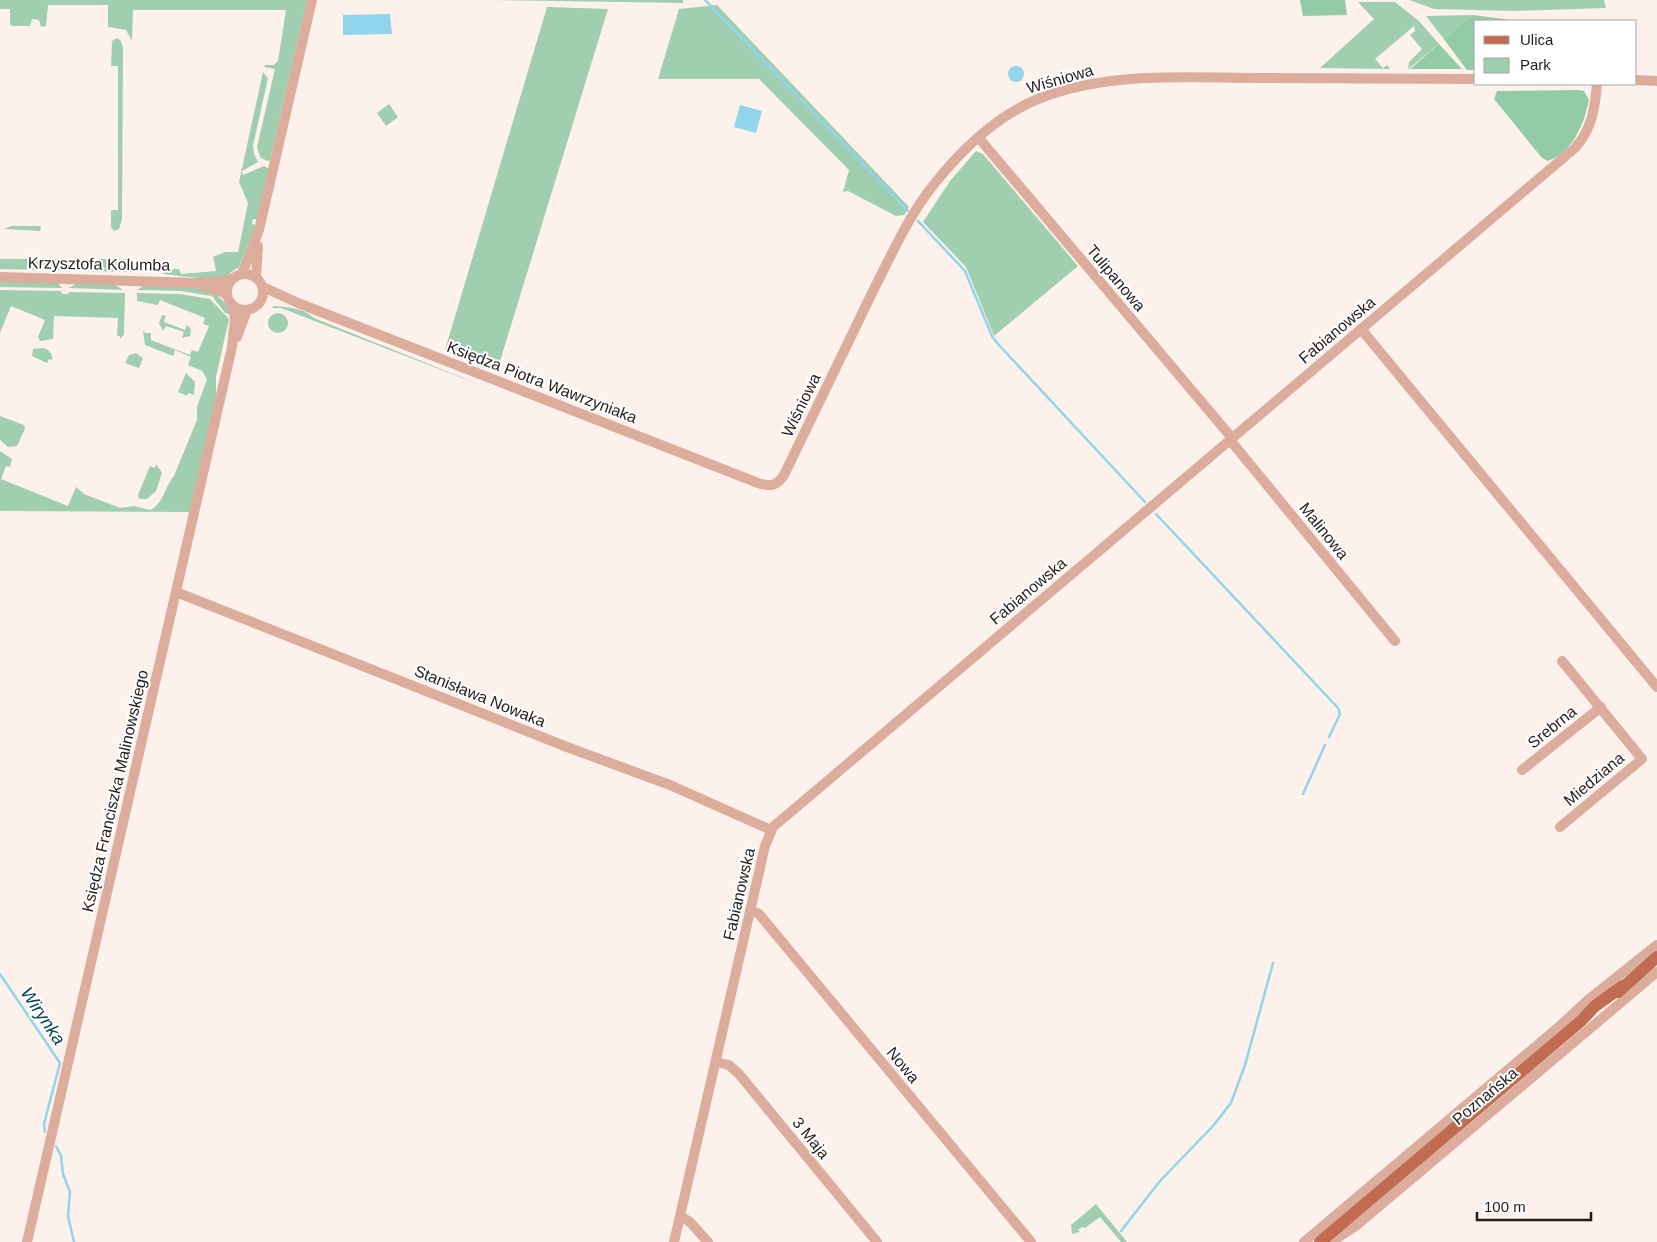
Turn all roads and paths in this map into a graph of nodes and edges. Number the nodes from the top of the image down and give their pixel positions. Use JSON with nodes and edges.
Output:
{"nodes":[{"id":1,"x":312,"y":0,"type":"edge"},
{"id":2,"x":1474,"y":79,"type":"edge"},
{"id":3,"x":1637,"y":80,"type":"edge"},
{"id":4,"x":1657,"y":81,"type":"edge"},
{"id":5,"x":1597,"y":85,"type":"edge"},
{"id":6,"x":978,"y":137,"type":"junction"},
{"id":7,"x":259,"y":230,"type":"junction"},
{"id":8,"x":238,"y":276,"type":"junction"},
{"id":9,"x":0,"y":277,"type":"edge"},
{"id":10,"x":256,"y":277,"type":"junction"},
{"id":11,"x":197,"y":283,"type":"junction"},
{"id":12,"x":263,"y":287,"type":"junction"},
{"id":13,"x":227,"y":294,"type":"junction"},
{"id":14,"x":260,"y":303,"type":"junction"},
{"id":15,"x":298,"y":303,"type":"junction"},
{"id":16,"x":232,"y":305,"type":"junction"},
{"id":17,"x":247,"y":310,"type":"junction"},
{"id":18,"x":1362,"y":329,"type":"junction"},
{"id":19,"x":232,"y":347,"type":"junction"},
{"id":20,"x":1231,"y":440,"type":"junction"},
{"id":21,"x":775,"y":485,"type":"joint"},
{"id":22,"x":176,"y":592,"type":"junction"},
{"id":23,"x":1395,"y":641,"type":"dead end"},
{"id":24,"x":1562,"y":661,"type":"dead end"},
{"id":25,"x":1657,"y":687,"type":"edge"},
{"id":26,"x":1601,"y":707,"type":"junction"},
{"id":27,"x":1522,"y":770,"type":"dead end"},
{"id":28,"x":1560,"y":827,"type":"dead end"},
{"id":29,"x":771,"y":830,"type":"junction"},
{"id":30,"x":750,"y":910,"type":"junction"},
{"id":31,"x":1657,"y":944,"type":"edge"},
{"id":32,"x":1657,"y":958,"type":"edge"},
{"id":33,"x":1657,"y":972,"type":"edge"},
{"id":34,"x":1578,"y":1016,"type":"junction"},
{"id":35,"x":716,"y":1062,"type":"junction"},
{"id":36,"x":680,"y":1216,"type":"junction"},
{"id":37,"x":27,"y":1242,"type":"edge"},
{"id":38,"x":674,"y":1242,"type":"edge"},
{"id":39,"x":708,"y":1242,"type":"edge"},
{"id":40,"x":877,"y":1242,"type":"edge"},
{"id":41,"x":1031,"y":1242,"type":"edge"},
{"id":42,"x":1304,"y":1242,"type":"edge"},
{"id":43,"x":1320,"y":1242,"type":"edge"},
{"id":44,"x":1332,"y":1242,"type":"edge"}],
"edges":[{"from":1,"to":7,"type":"street"},
{"from":2,"to":6,"type":"street","name":"Wiśniowa"},
{"from":3,"to":4,"type":"street"},
{"from":5,"to":18,"type":"street","name":"Fabianowska"},
{"from":6,"to":20,"type":"street","name":"Tulipanowa"},
{"from":6,"to":21,"type":"street","name":"Wiśniowa"},
{"from":7,"to":8,"type":"street"},
{"from":7,"to":10,"type":"street"},
{"from":8,"to":10,"type":"street"},
{"from":8,"to":11,"type":"street","name":"Krzysztofa Kolumba"},
{"from":8,"to":13,"type":"street"},
{"from":9,"to":11,"type":"street","name":"Krzysztofa Kolumba"},
{"from":10,"to":12,"type":"street"},
{"from":11,"to":13,"type":"street","name":"Krzysztofa Kolumba"},
{"from":12,"to":14,"type":"street"},
{"from":12,"to":15,"type":"street","name":"Księdza Piotra Wawrzyniaka"},
{"from":13,"to":16,"type":"street"},
{"from":14,"to":15,"type":"street","name":"Księdza Piotra Wawrzyniaka"},
{"from":14,"to":17,"type":"street"},
{"from":15,"to":21,"type":"street","name":"Księdza Piotra Wawrzyniaka"},
{"from":16,"to":17,"type":"street"},
{"from":16,"to":19,"type":"street","name":"Księdza Franciszka Malinowskiego"},
{"from":17,"to":19,"type":"street","name":"Księdza Franciszka Malinowskiego"},
{"from":18,"to":20,"type":"street","name":"Fabianowska"},
{"from":18,"to":25,"type":"street"},
{"from":19,"to":22,"type":"street","name":"Księdza Franciszka Malinowskiego"},
{"from":20,"to":23,"type":"street","name":"Malinowa"},
{"from":20,"to":29,"type":"street","name":"Fabianowska"},
{"from":22,"to":29,"type":"street","name":"Stanisława Nowaka"},
{"from":22,"to":37,"type":"street","name":"Księdza Franciszka Malinowskiego"},
{"from":24,"to":26,"type":"street","name":"Miedziana"},
{"from":26,"to":27,"type":"street","name":"Srebrna"},
{"from":26,"to":28,"type":"street","name":"Miedziana"},
{"from":29,"to":30,"type":"street","name":"Fabianowska"},
{"from":30,"to":35,"type":"street","name":"Fabianowska"},
{"from":30,"to":41,"type":"street","name":"Nowa"},
{"from":31,"to":34,"type":"street","name":"Poznańska"},
{"from":32,"to":34,"type":"main road","name":"Poznańska"},
{"from":33,"to":44,"type":"street","name":"Poznańska"},
{"from":34,"to":42,"type":"street"},
{"from":34,"to":43,"type":"main road","name":"Poznańska"},
{"from":35,"to":36,"type":"street","name":"Fabianowska"},
{"from":35,"to":40,"type":"street","name":"3 Maja"},
{"from":36,"to":38,"type":"street","name":"Fabianowska"},
{"from":36,"to":39,"type":"street"}]}
